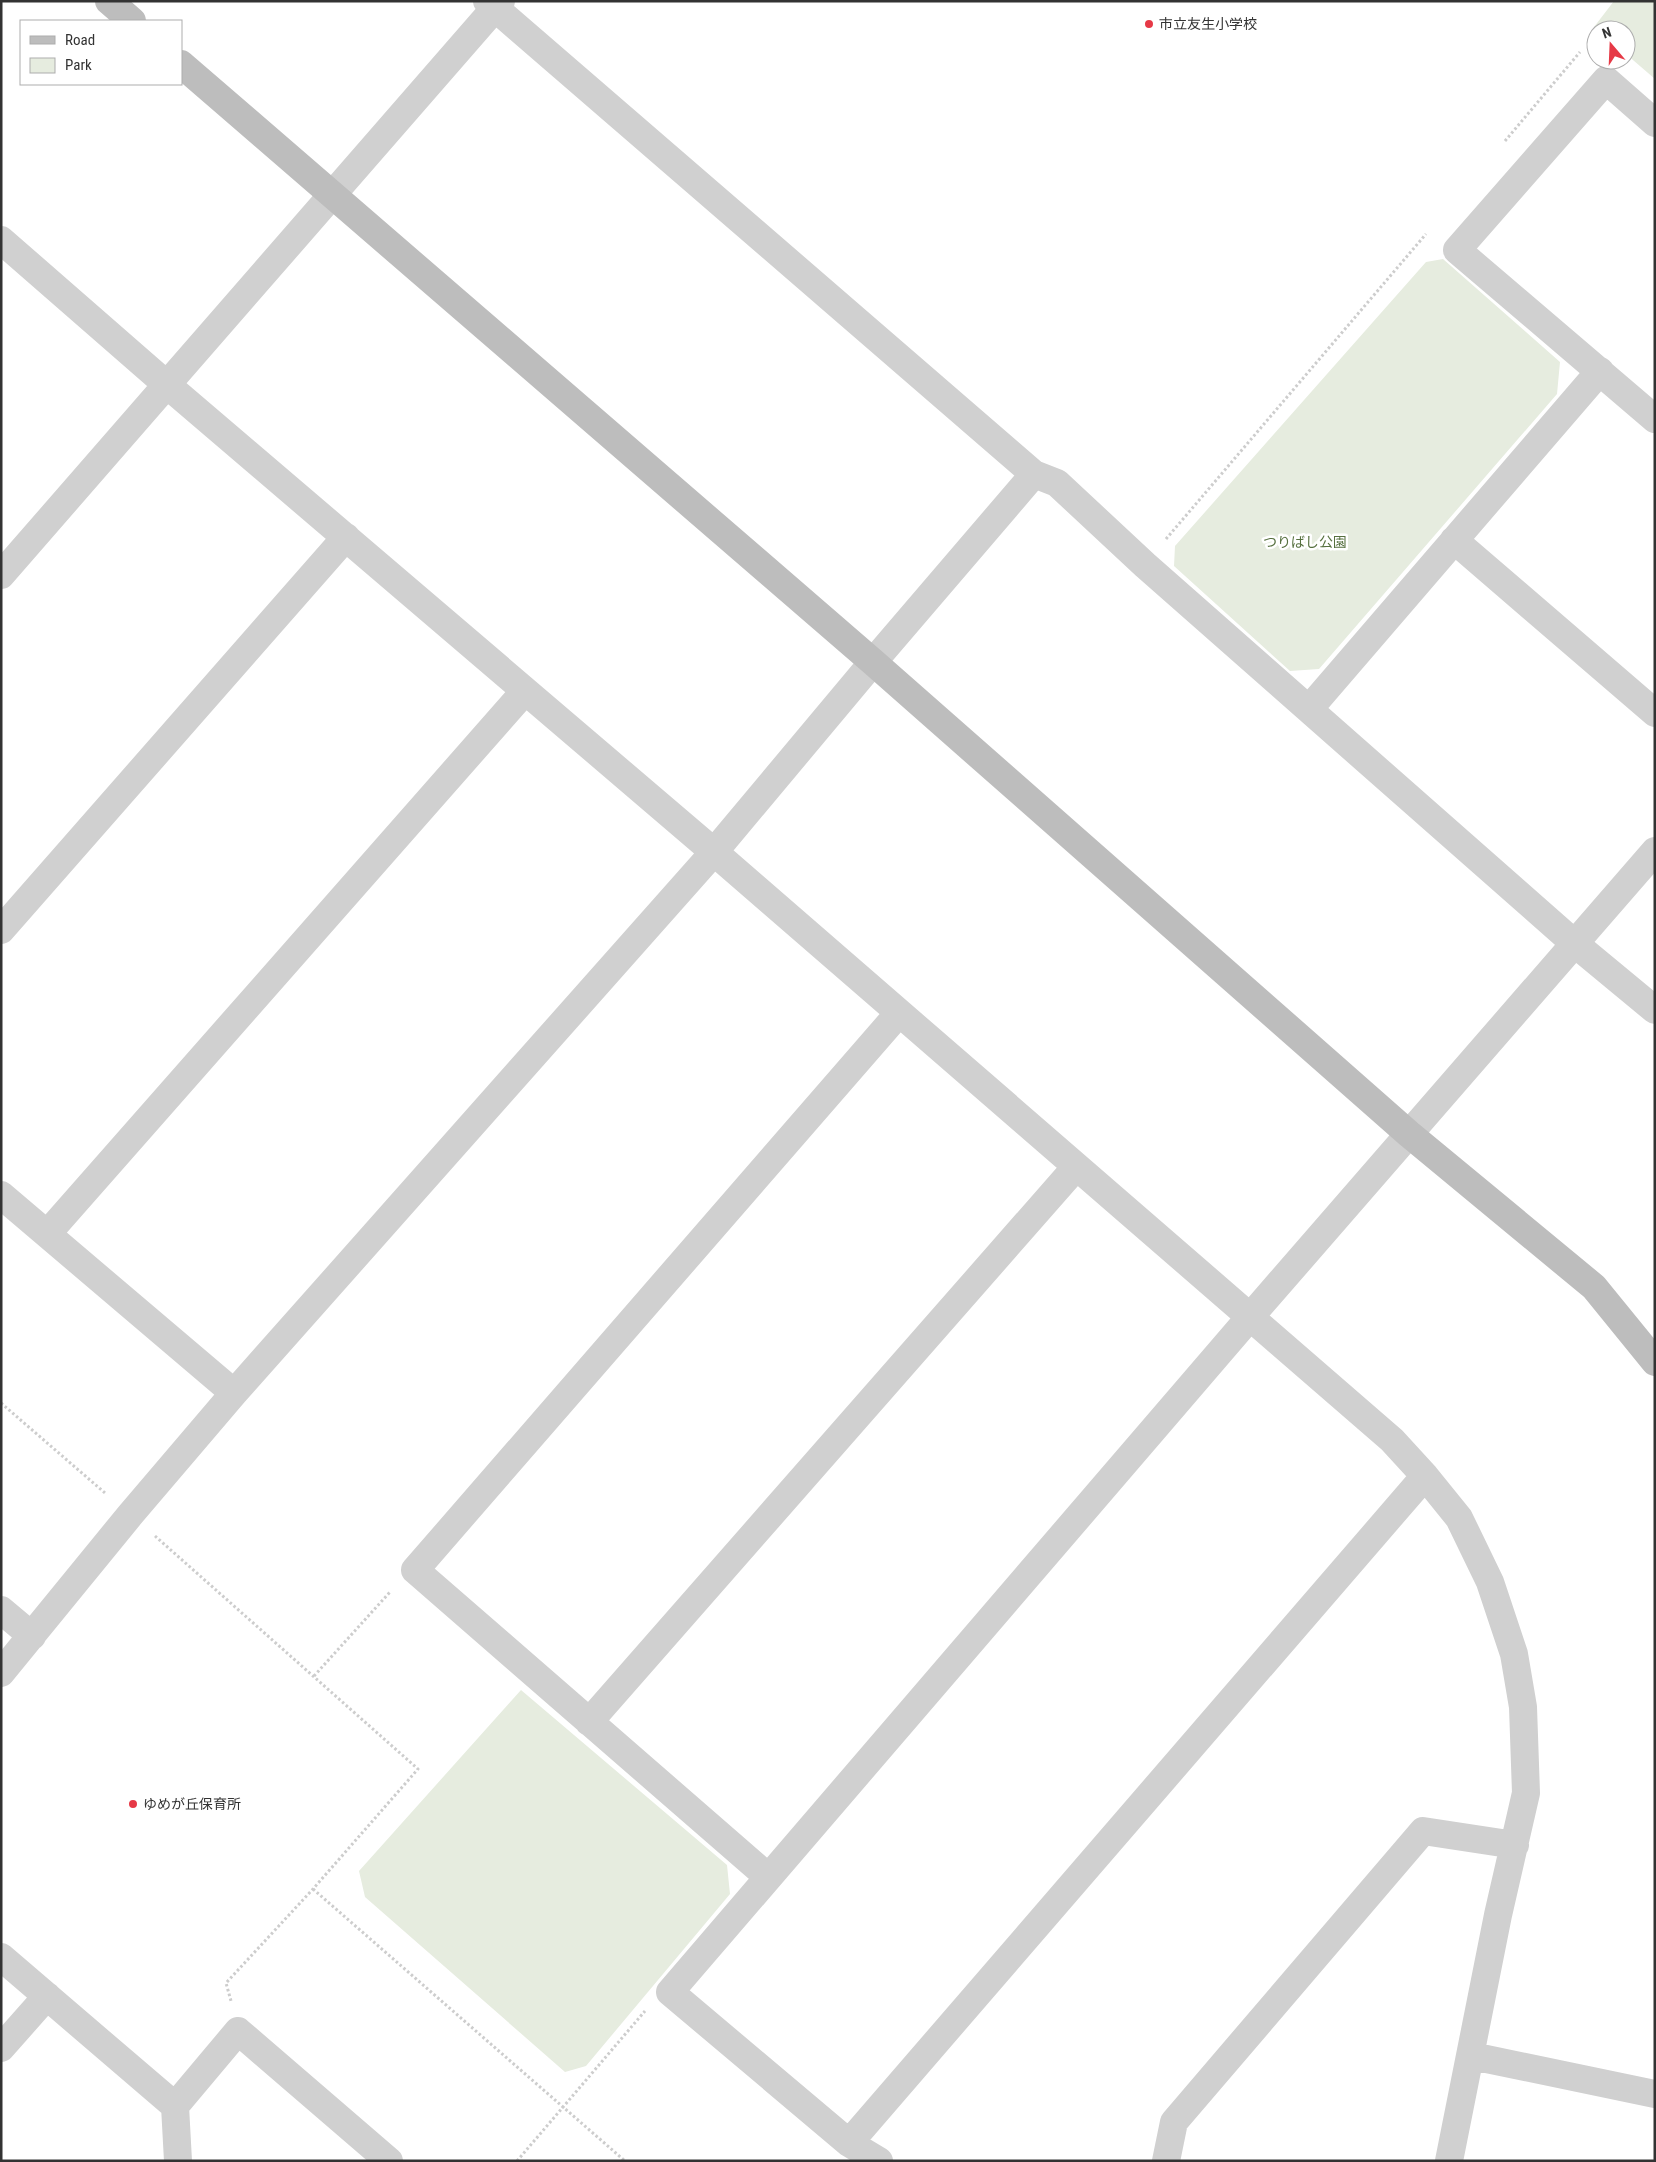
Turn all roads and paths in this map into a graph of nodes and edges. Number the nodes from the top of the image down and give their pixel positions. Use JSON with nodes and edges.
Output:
{"nodes":[{"id":1,"x":109,"y":1,"type":"edge"},
{"id":2,"x":494,"y":4,"type":"edge"},
{"id":3,"x":131,"y":20,"type":"edge"},
{"id":4,"x":1580,"y":52,"type":"dead end"},
{"id":5,"x":182,"y":65,"type":"edge"},
{"id":6,"x":1655,"y":123,"type":"edge"},
{"id":7,"x":1504,"y":142,"type":"dead end"},
{"id":8,"x":332,"y":196,"type":"junction"},
{"id":9,"x":1427,"y":233,"type":"dead end"},
{"id":10,"x":1,"y":240,"type":"edge"},
{"id":11,"x":1600,"y":371,"type":"junction"},
{"id":12,"x":166,"y":384,"type":"junction"},
{"id":13,"x":1655,"y":419,"type":"edge"},
{"id":14,"x":1034,"y":474,"type":"junction"},
{"id":15,"x":346,"y":537,"type":"junction"},
{"id":16,"x":1454,"y":540,"type":"junction"},
{"id":17,"x":1145,"y":565,"type":"junction"},
{"id":18,"x":1,"y":574,"type":"edge"},
{"id":19,"x":873,"y":662,"type":"junction"},
{"id":20,"x":525,"y":691,"type":"junction"},
{"id":21,"x":1309,"y":710,"type":"junction"},
{"id":22,"x":1655,"y":713,"type":"edge"},
{"id":23,"x":1655,"y":851,"type":"edge"},
{"id":24,"x":714,"y":852,"type":"junction"},
{"id":25,"x":1,"y":930,"type":"edge"},
{"id":26,"x":1574,"y":943,"type":"junction"},
{"id":27,"x":1655,"y":1010,"type":"edge"},
{"id":28,"x":899,"y":1013,"type":"junction"},
{"id":29,"x":1409,"y":1134,"type":"junction"},
{"id":30,"x":1076,"y":1166,"type":"junction"},
{"id":31,"x":1,"y":1195,"type":"edge"},
{"id":32,"x":46,"y":1234,"type":"junction"},
{"id":33,"x":1250,"y":1317,"type":"junction"},
{"id":34,"x":1655,"y":1362,"type":"edge"},
{"id":35,"x":234,"y":1393,"type":"junction"},
{"id":36,"x":1,"y":1404,"type":"edge"},
{"id":37,"x":1425,"y":1476,"type":"junction"},
{"id":38,"x":130,"y":1515,"type":"junction"},
{"id":39,"x":415,"y":1570,"type":"junction"},
{"id":40,"x":1,"y":1610,"type":"edge"},
{"id":41,"x":32,"y":1636,"type":"junction"},
{"id":42,"x":1,"y":1673,"type":"edge"},
{"id":43,"x":314,"y":1676,"type":"junction"},
{"id":44,"x":590,"y":1722,"type":"junction"},
{"id":45,"x":1515,"y":1845,"type":"junction"},
{"id":46,"x":768,"y":1877,"type":"junction"},
{"id":47,"x":313,"y":1889,"type":"junction"},
{"id":48,"x":1,"y":1957,"type":"edge"},
{"id":49,"x":670,"y":1992,"type":"junction"},
{"id":50,"x":47,"y":1996,"type":"junction"},
{"id":51,"x":238,"y":2031,"type":"junction"},
{"id":52,"x":1,"y":2048,"type":"edge"},
{"id":53,"x":1472,"y":2056,"type":"junction"},
{"id":54,"x":1655,"y":2094,"type":"edge"},
{"id":55,"x":175,"y":2106,"type":"junction"},
{"id":56,"x":564,"y":2107,"type":"junction"},
{"id":57,"x":849,"y":2143,"type":"junction"},
{"id":58,"x":178,"y":2161,"type":"edge"},
{"id":59,"x":389,"y":2161,"type":"edge"},
{"id":60,"x":517,"y":2161,"type":"edge"},
{"id":61,"x":625,"y":2161,"type":"edge"},
{"id":62,"x":879,"y":2161,"type":"edge"},
{"id":63,"x":1166,"y":2161,"type":"edge"},
{"id":64,"x":1450,"y":2161,"type":"edge"}],
"edges":[{"from":1,"to":3,"type":"street"},
{"from":2,"to":8,"type":"street"},
{"from":2,"to":14,"type":"street"},
{"from":4,"to":7,"type":"path"},
{"from":5,"to":8,"type":"street"},
{"from":6,"to":11,"type":"street"},
{"from":8,"to":12,"type":"street"},
{"from":8,"to":19,"type":"street"},
{"from":9,"to":17,"type":"path"},
{"from":10,"to":12,"type":"street"},
{"from":11,"to":13,"type":"street"},
{"from":11,"to":16,"type":"street"},
{"from":12,"to":15,"type":"street"},
{"from":12,"to":18,"type":"street"},
{"from":14,"to":17,"type":"street"},
{"from":14,"to":19,"type":"street"},
{"from":15,"to":20,"type":"street"},
{"from":15,"to":25,"type":"street"},
{"from":16,"to":21,"type":"street"},
{"from":16,"to":22,"type":"street"},
{"from":17,"to":21,"type":"street"},
{"from":19,"to":24,"type":"street"},
{"from":19,"to":29,"type":"street"},
{"from":20,"to":24,"type":"street"},
{"from":20,"to":32,"type":"street"},
{"from":21,"to":26,"type":"street"},
{"from":23,"to":26,"type":"street"},
{"from":24,"to":28,"type":"street"},
{"from":24,"to":35,"type":"street"},
{"from":26,"to":27,"type":"street"},
{"from":26,"to":29,"type":"street"},
{"from":28,"to":30,"type":"street"},
{"from":28,"to":39,"type":"street"},
{"from":29,"to":33,"type":"street"},
{"from":29,"to":34,"type":"street"},
{"from":30,"to":33,"type":"street"},
{"from":30,"to":44,"type":"street"},
{"from":31,"to":32,"type":"street"},
{"from":32,"to":35,"type":"street"},
{"from":33,"to":37,"type":"street"},
{"from":33,"to":46,"type":"street"},
{"from":35,"to":38,"type":"street"},
{"from":36,"to":38,"type":"path"},
{"from":37,"to":45,"type":"street"},
{"from":37,"to":57,"type":"street"},
{"from":38,"to":41,"type":"street"},
{"from":38,"to":43,"type":"path"},
{"from":39,"to":43,"type":"path"},
{"from":39,"to":44,"type":"street"},
{"from":40,"to":41,"type":"street"},
{"from":41,"to":42,"type":"street"},
{"from":43,"to":47,"type":"path"},
{"from":44,"to":46,"type":"street"},
{"from":45,"to":53,"type":"street"},
{"from":45,"to":63,"type":"street"},
{"from":46,"to":49,"type":"street"},
{"from":47,"to":51,"type":"path"},
{"from":47,"to":56,"type":"path"},
{"from":48,"to":50,"type":"street"},
{"from":49,"to":56,"type":"path"},
{"from":49,"to":57,"type":"street"},
{"from":50,"to":52,"type":"street"},
{"from":50,"to":55,"type":"street"},
{"from":51,"to":55,"type":"street"},
{"from":51,"to":59,"type":"street"},
{"from":53,"to":54,"type":"street"},
{"from":53,"to":64,"type":"street"},
{"from":55,"to":58,"type":"street"},
{"from":56,"to":60,"type":"path"},
{"from":56,"to":61,"type":"path"},
{"from":57,"to":62,"type":"street"}]}
